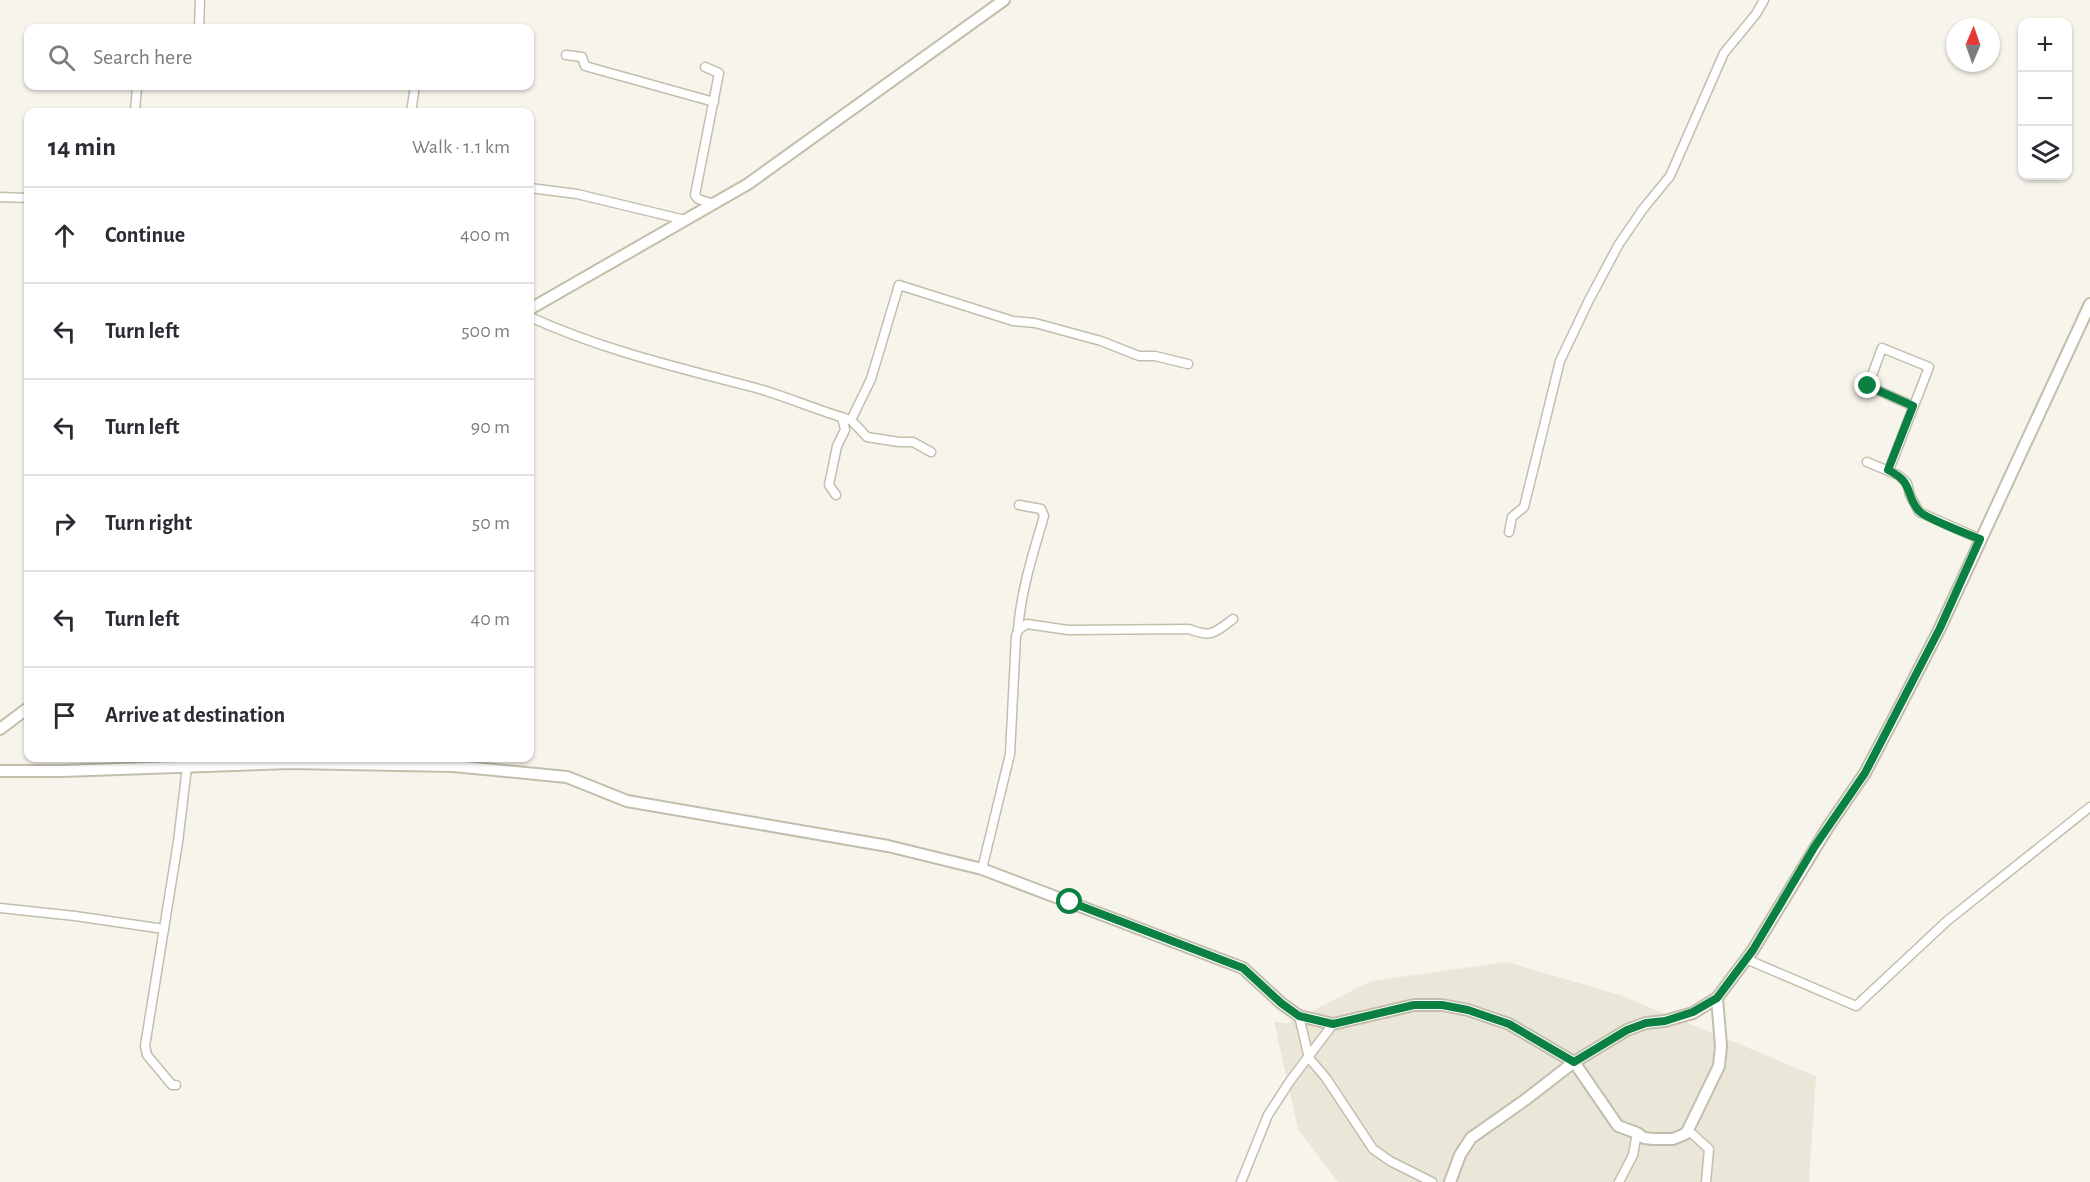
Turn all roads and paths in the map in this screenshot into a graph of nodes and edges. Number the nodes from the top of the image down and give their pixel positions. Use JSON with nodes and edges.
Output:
{"nodes":[{"id":1,"x":200,"y":0,"type":"edge"},
{"id":2,"x":1004,"y":0,"type":"edge"},
{"id":3,"x":1764,"y":0,"type":"edge"},
{"id":4,"x":199,"y":24,"type":"edge"},
{"id":5,"x":566,"y":55,"type":"dead end"},
{"id":6,"x":705,"y":67,"type":"dead end"},
{"id":7,"x":137,"y":90,"type":"edge"},
{"id":8,"x":415,"y":90,"type":"edge"},
{"id":9,"x":714,"y":102,"type":"junction"},
{"id":10,"x":135,"y":108,"type":"edge"},
{"id":11,"x":412,"y":108,"type":"edge"},
{"id":12,"x":534,"y":189,"type":"edge"},
{"id":13,"x":0,"y":197,"type":"edge"},
{"id":14,"x":24,"y":198,"type":"edge"},
{"id":15,"x":714,"y":204,"type":"junction"},
{"id":16,"x":685,"y":220,"type":"junction"},
{"id":17,"x":2090,"y":304,"type":"edge"},
{"id":18,"x":534,"y":307,"type":"edge"},
{"id":19,"x":534,"y":319,"type":"edge"},
{"id":20,"x":1188,"y":364,"type":"dead end"},
{"id":21,"x":1913,"y":406,"type":"junction"},
{"id":22,"x":842,"y":417,"type":"junction"},
{"id":23,"x":851,"y":420,"type":"junction"},
{"id":24,"x":931,"y":452,"type":"dead end"},
{"id":25,"x":1867,"y":462,"type":"dead end"},
{"id":26,"x":1888,"y":470,"type":"junction"},
{"id":27,"x":836,"y":495,"type":"dead end"},
{"id":28,"x":1019,"y":505,"type":"dead end"},
{"id":29,"x":1509,"y":532,"type":"dead end"},
{"id":30,"x":1980,"y":539,"type":"junction"},
{"id":31,"x":1233,"y":619,"type":"dead end"},
{"id":32,"x":1018,"y":630,"type":"junction"},
{"id":33,"x":24,"y":711,"type":"edge"},
{"id":34,"x":0,"y":729,"type":"edge"},
{"id":35,"x":187,"y":766,"type":"junction"},
{"id":36,"x":0,"y":771,"type":"edge"},
{"id":37,"x":2090,"y":807,"type":"edge"},
{"id":38,"x":982,"y":869,"type":"junction"},
{"id":39,"x":0,"y":908,"type":"edge"},
{"id":40,"x":164,"y":929,"type":"junction"},
{"id":41,"x":1746,"y":959,"type":"junction"},
{"id":42,"x":1717,"y":998,"type":"junction"},
{"id":43,"x":1299,"y":1016,"type":"junction"},
{"id":44,"x":1333,"y":1024,"type":"junction"},
{"id":45,"x":1309,"y":1058,"type":"junction"},
{"id":46,"x":1574,"y":1062,"type":"junction"},
{"id":47,"x":176,"y":1085,"type":"dead end"},
{"id":48,"x":1688,"y":1130,"type":"junction"},
{"id":49,"x":1637,"y":1133,"type":"junction"},
{"id":50,"x":1241,"y":1182,"type":"edge"},
{"id":51,"x":1432,"y":1182,"type":"edge"},
{"id":52,"x":1450,"y":1182,"type":"edge"},
{"id":53,"x":1619,"y":1182,"type":"edge"},
{"id":54,"x":1706,"y":1182,"type":"edge"}],
"edges":[{"from":1,"to":4,"type":"street"},
{"from":2,"to":15,"type":"street"},
{"from":3,"to":29,"type":"street"},
{"from":5,"to":9,"type":"street"},
{"from":6,"to":9,"type":"street"},
{"from":7,"to":10,"type":"street"},
{"from":8,"to":11,"type":"street"},
{"from":9,"to":15,"type":"street"},
{"from":12,"to":16,"type":"street"},
{"from":13,"to":14,"type":"street"},
{"from":15,"to":16,"type":"street"},
{"from":16,"to":18,"type":"street"},
{"from":17,"to":30,"type":"street"},
{"from":19,"to":22,"type":"street"},
{"from":20,"to":23,"type":"street"},
{"from":21,"to":21,"type":"street"},
{"from":21,"to":26,"type":"street"},
{"from":22,"to":23,"type":"street"},
{"from":22,"to":27,"type":"street"},
{"from":23,"to":24,"type":"street"},
{"from":25,"to":26,"type":"street"},
{"from":26,"to":30,"type":"street"},
{"from":28,"to":32,"type":"street"},
{"from":30,"to":41,"type":"street"},
{"from":31,"to":32,"type":"street"},
{"from":32,"to":38,"type":"street"},
{"from":33,"to":34,"type":"street"},
{"from":35,"to":36,"type":"street"},
{"from":35,"to":38,"type":"street"},
{"from":35,"to":40,"type":"street"},
{"from":37,"to":41,"type":"street"},
{"from":38,"to":43,"type":"street"},
{"from":39,"to":40,"type":"street"},
{"from":40,"to":47,"type":"street"},
{"from":41,"to":42,"type":"street"},
{"from":42,"to":46,"type":"street"},
{"from":42,"to":48,"type":"street"},
{"from":43,"to":44,"type":"street"},
{"from":43,"to":45,"type":"street"},
{"from":44,"to":45,"type":"street"},
{"from":44,"to":46,"type":"street"},
{"from":45,"to":50,"type":"street"},
{"from":45,"to":51,"type":"street"},
{"from":46,"to":49,"type":"street"},
{"from":46,"to":52,"type":"street"},
{"from":48,"to":49,"type":"street"},
{"from":48,"to":54,"type":"street"},
{"from":49,"to":53,"type":"street"}]}
